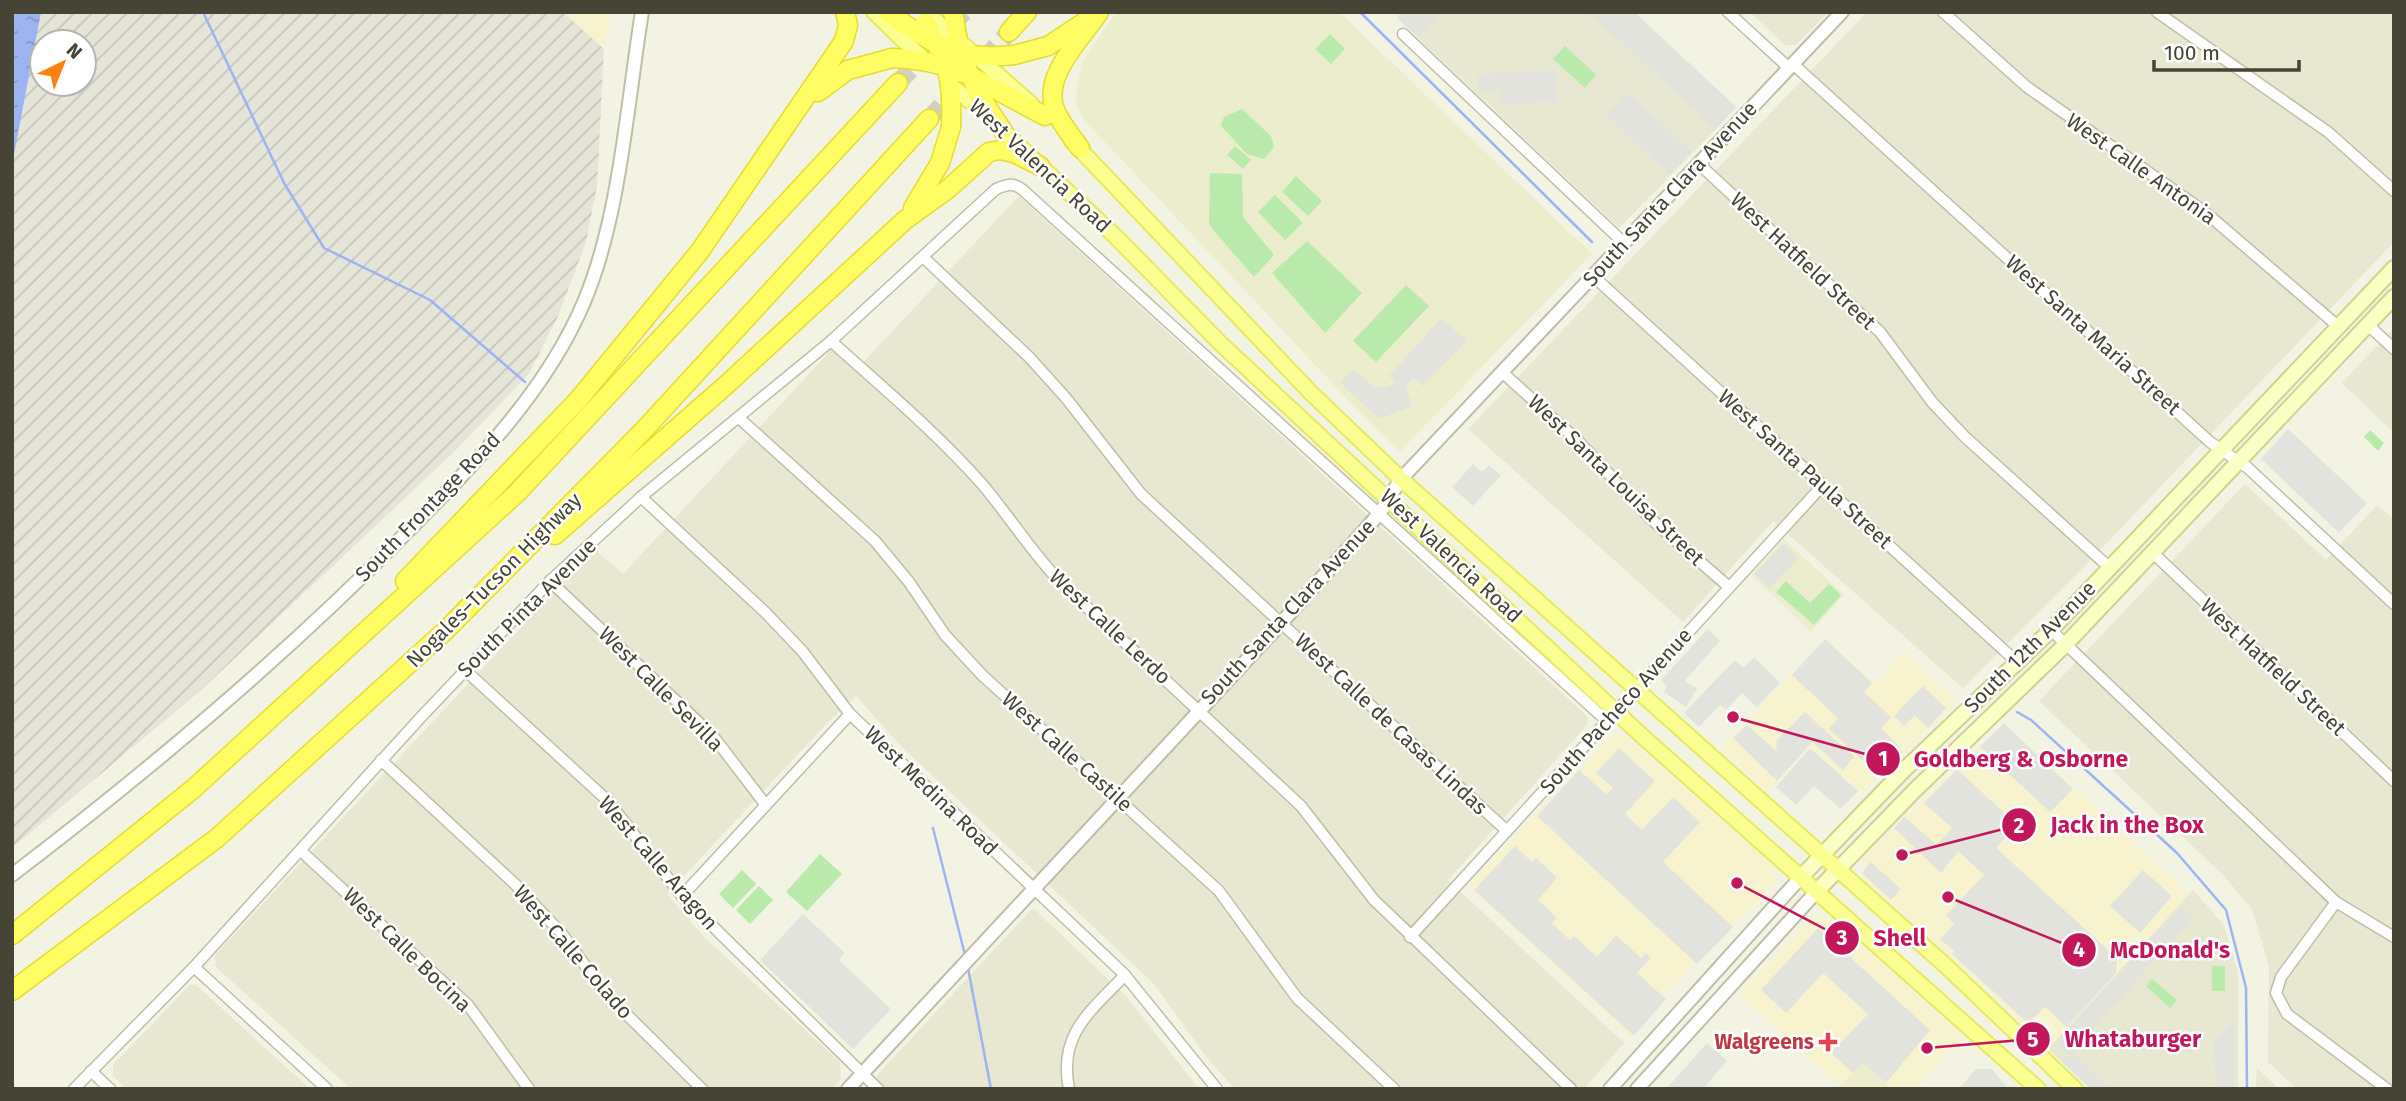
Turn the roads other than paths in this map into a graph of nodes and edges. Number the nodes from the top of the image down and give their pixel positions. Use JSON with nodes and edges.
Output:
{"nodes":[{"id":1,"x":642,"y":12,"type":"edge"},
{"id":2,"x":845,"y":12,"type":"edge"},
{"id":3,"x":874,"y":12,"type":"edge"},
{"id":4,"x":887,"y":12,"type":"edge"},
{"id":5,"x":953,"y":12,"type":"edge"},
{"id":6,"x":1027,"y":12,"type":"edge"},
{"id":7,"x":1099,"y":12,"type":"edge"},
{"id":8,"x":1728,"y":12,"type":"edge"},
{"id":9,"x":1842,"y":12,"type":"edge"},
{"id":10,"x":1942,"y":12,"type":"edge"},
{"id":11,"x":2157,"y":12,"type":"edge"},
{"id":12,"x":921,"y":23,"type":"edge"},
{"id":13,"x":1009,"y":32,"type":"tunnel mouth"},
{"id":14,"x":1403,"y":34,"type":"dead end"},
{"id":15,"x":959,"y":45,"type":"junction"},
{"id":16,"x":939,"y":46,"type":"junction"},
{"id":17,"x":979,"y":58,"type":"junction"},
{"id":18,"x":925,"y":60,"type":"junction"},
{"id":19,"x":947,"y":66,"type":"junction"},
{"id":20,"x":1791,"y":66,"type":"junction"},
{"id":21,"x":970,"y":75,"type":"junction"},
{"id":22,"x":898,"y":83,"type":"tunnel mouth"},
{"id":23,"x":953,"y":86,"type":"junction"},
{"id":24,"x":984,"y":89,"type":"junction"},
{"id":25,"x":802,"y":106,"type":"junction"},
{"id":26,"x":1045,"y":116,"type":"joint"},
{"id":27,"x":929,"y":119,"type":"tunnel mouth"},
{"id":28,"x":1003,"y":131,"type":"joint"},
{"id":29,"x":1080,"y":148,"type":"junction"},
{"id":30,"x":1699,"y":164,"type":"junction"},
{"id":31,"x":1040,"y":166,"type":"junction"},
{"id":32,"x":1024,"y":191,"type":"joint"},
{"id":33,"x":2394,"y":191,"type":"edge"},
{"id":34,"x":905,"y":220,"type":"junction"},
{"id":35,"x":1624,"y":243,"type":"junction"},
{"id":36,"x":923,"y":257,"type":"junction"},
{"id":37,"x":2394,"y":268,"type":"edge"},
{"id":38,"x":1593,"y":276,"type":"junction"},
{"id":39,"x":2394,"y":297,"type":"edge"},
{"id":40,"x":2368,"y":325,"type":"junction"},
{"id":41,"x":2339,"y":327,"type":"junction"},
{"id":42,"x":831,"y":341,"type":"junction"},
{"id":43,"x":2394,"y":349,"type":"edge"},
{"id":44,"x":1502,"y":372,"type":"junction"},
{"id":45,"x":739,"y":418,"type":"junction"},
{"id":46,"x":2222,"y":451,"type":"junction"},
{"id":47,"x":2240,"y":461,"type":"junction"},
{"id":48,"x":1401,"y":480,"type":"junction"},
{"id":49,"x":1822,"y":486,"type":"junction"},
{"id":50,"x":641,"y":496,"type":"junction"},
{"id":51,"x":1389,"y":498,"type":"junction"},
{"id":52,"x":1378,"y":514,"type":"junction"},
{"id":53,"x":2153,"y":553,"type":"junction"},
{"id":54,"x":2110,"y":568,"type":"junction"},
{"id":55,"x":550,"y":581,"type":"junction"},
{"id":56,"x":1729,"y":587,"type":"junction"},
{"id":57,"x":2394,"y":604,"type":"edge"},
{"id":58,"x":1282,"y":622,"type":"junction"},
{"id":59,"x":2051,"y":630,"type":"junction"},
{"id":60,"x":445,"y":631,"type":"junction"},
{"id":61,"x":2066,"y":644,"type":"junction"},
{"id":62,"x":2017,"y":663,"type":"junction"},
{"id":63,"x":465,"y":670,"type":"junction"},
{"id":64,"x":1637,"y":687,"type":"junction"},
{"id":65,"x":1987,"y":692,"type":"junction"},
{"id":66,"x":293,"y":698,"type":"junction"},
{"id":67,"x":1199,"y":709,"type":"junction"},
{"id":68,"x":850,"y":715,"type":"junction"},
{"id":69,"x":1612,"y":716,"type":"junction"},
{"id":70,"x":1981,"y":727,"type":"junction"},
{"id":71,"x":381,"y":760,"type":"junction"},
{"id":72,"x":2394,"y":781,"type":"edge"},
{"id":73,"x":1117,"y":797,"type":"junction"},
{"id":74,"x":765,"y":804,"type":"junction"},
{"id":75,"x":1507,"y":831,"type":"junction"},
{"id":76,"x":301,"y":851,"type":"junction"},
{"id":77,"x":1822,"y":854,"type":"junction"},
{"id":78,"x":1839,"y":869,"type":"junction"},
{"id":79,"x":12,"y":875,"type":"edge"},
{"id":80,"x":1801,"y":877,"type":"junction"},
{"id":81,"x":1033,"y":888,"type":"junction"},
{"id":82,"x":1817,"y":891,"type":"junction"},
{"id":83,"x":682,"y":896,"type":"junction"},
{"id":84,"x":2336,"y":902,"type":"junction"},
{"id":85,"x":12,"y":935,"type":"edge"},
{"id":86,"x":1410,"y":937,"type":"junction"},
{"id":87,"x":2394,"y":937,"type":"edge"},
{"id":88,"x":194,"y":967,"type":"junction"},
{"id":89,"x":1125,"y":975,"type":"junction"},
{"id":90,"x":12,"y":991,"type":"edge"},
{"id":91,"x":2049,"y":1065,"type":"junction"},
{"id":92,"x":91,"y":1071,"type":"junction"},
{"id":93,"x":862,"y":1073,"type":"junction"},
{"id":94,"x":1618,"y":1086,"type":"edge"},
{"id":95,"x":2035,"y":1086,"type":"edge"},
{"id":96,"x":74,"y":1089,"type":"edge"},
{"id":97,"x":110,"y":1089,"type":"edge"},
{"id":98,"x":327,"y":1089,"type":"edge"},
{"id":99,"x":529,"y":1089,"type":"edge"},
{"id":100,"x":702,"y":1089,"type":"edge"},
{"id":101,"x":848,"y":1089,"type":"edge"},
{"id":102,"x":878,"y":1089,"type":"edge"},
{"id":103,"x":1069,"y":1089,"type":"edge"},
{"id":104,"x":1217,"y":1089,"type":"edge"},
{"id":105,"x":1394,"y":1089,"type":"edge"},
{"id":106,"x":1571,"y":1089,"type":"edge"},
{"id":107,"x":1637,"y":1089,"type":"edge"},
{"id":108,"x":2075,"y":1089,"type":"edge"},
{"id":109,"x":2387,"y":1089,"type":"edge"}],
"edges":[{"from":1,"to":79,"type":"street","name":"South Frontage Road"},
{"from":2,"to":25,"type":"highway"},
{"from":3,"to":12,"type":"main road","name":"West Valencia Road"},
{"from":4,"to":12,"type":"highway"},
{"from":5,"to":15,"type":"highway","bridge":true},
{"from":6,"to":13,"type":"highway"},
{"from":7,"to":17,"type":"highway","bridge":true},
{"from":7,"to":29,"type":"highway"},
{"from":8,"to":20,"type":"street","name":"West Santa Maria Street"},
{"from":9,"to":20,"type":"street","name":"South Santa Clara Avenue"},
{"from":10,"to":41,"type":"street","name":"West Calle Antonia"},
{"from":11,"to":33,"type":"street"},
{"from":12,"to":15,"type":"main road","name":"West Valencia Road","bridge":true},
{"from":12,"to":16,"type":"highway","bridge":true},
{"from":12,"to":18,"type":"main road","name":"West Valencia Road","bridge":true},
{"from":14,"to":35,"type":"street"},
{"from":15,"to":16,"type":"highway","bridge":true},
{"from":15,"to":17,"type":"highway","bridge":true},
{"from":15,"to":21,"type":"highway","bridge":true},
{"from":16,"to":19,"type":"highway","bridge":true},
{"from":17,"to":24,"type":"main road","name":"West Valencia Road","bridge":true},
{"from":18,"to":19,"type":"highway","bridge":true},
{"from":18,"to":23,"type":"main road","name":"West Valencia Road","bridge":true},
{"from":18,"to":25,"type":"highway","bridge":true},
{"from":19,"to":21,"type":"highway","bridge":true},
{"from":19,"to":23,"type":"highway","bridge":true},
{"from":20,"to":30,"type":"street","name":"South Santa Clara Avenue"},
{"from":20,"to":46,"type":"street","name":"West Santa Maria Street"},
{"from":21,"to":24,"type":"highway","bridge":true},
{"from":22,"to":66,"type":"highway"},
{"from":23,"to":24,"type":"main road","name":"West Valencia Road","bridge":true},
{"from":23,"to":34,"type":"highway","bridge":true},
{"from":24,"to":26,"type":"highway"},
{"from":24,"to":28,"type":"highway"},
{"from":25,"to":66,"type":"highway"},
{"from":26,"to":29,"type":"main road","name":"West Valencia Road"},
{"from":27,"to":60,"type":"highway","name":"Nogales–Tucson Highway"},
{"from":28,"to":31,"type":"main road","name":"West Valencia Road"},
{"from":29,"to":48,"type":"main road","name":"West Valencia Road"},
{"from":30,"to":35,"type":"street","name":"South Santa Clara Avenue"},
{"from":30,"to":54,"type":"street","name":"West Hatfield Street"},
{"from":31,"to":34,"type":"highway"},
{"from":31,"to":51,"type":"main road","name":"West Valencia Road"},
{"from":32,"to":36,"type":"street","name":"South Pinta Avenue"},
{"from":32,"to":52,"type":"street","name":"West Valencia Road"},
{"from":34,"to":60,"type":"highway"},
{"from":35,"to":38,"type":"street","name":"South Santa Clara Avenue"},
{"from":36,"to":42,"type":"street","name":"South Pinta Avenue"},
{"from":36,"to":58,"type":"street","name":"West Calle de Casas Lindas"},
{"from":37,"to":41,"type":"main road","name":"South 12th Avenue"},
{"from":38,"to":44,"type":"street","name":"South Santa Clara Avenue"},
{"from":38,"to":49,"type":"street","name":"West Santa Paula Street"},
{"from":39,"to":40,"type":"main road","name":"South 12th Avenue"},
{"from":40,"to":43,"type":"street"},
{"from":40,"to":47,"type":"main road","name":"South 12th Avenue"},
{"from":41,"to":46,"type":"main road","name":"South 12th Avenue"},
{"from":42,"to":45,"type":"street","name":"South Pinta Avenue"},
{"from":42,"to":67,"type":"street","name":"West Calle Lerdo"},
{"from":44,"to":48,"type":"street","name":"South Santa Clara Avenue"},
{"from":44,"to":56,"type":"street","name":"West Santa Louisa Street"},
{"from":45,"to":50,"type":"street","name":"South Pinta Avenue"},
{"from":45,"to":73,"type":"street","name":"West Calle Castile"},
{"from":46,"to":47,"type":"street","name":"West Santa Maria Street"},
{"from":46,"to":54,"type":"main road","name":"South 12th Avenue"},
{"from":47,"to":53,"type":"main road","name":"South 12th Avenue"},
{"from":47,"to":57,"type":"street","name":"West Santa Maria Street"},
{"from":48,"to":51,"type":"street","name":"South Santa Clara Avenue"},
{"from":48,"to":64,"type":"main road","name":"West Valencia Road"},
{"from":49,"to":56,"type":"street","name":"South Pacheco Avenue"},
{"from":49,"to":62,"type":"street","name":"West Santa Paula Street"},
{"from":50,"to":55,"type":"street","name":"South Pinta Avenue"},
{"from":50,"to":68,"type":"street","name":"West Medina Road"},
{"from":51,"to":52,"type":"street","name":"South Santa Clara Avenue"},
{"from":51,"to":69,"type":"main road","name":"West Valencia Road"},
{"from":52,"to":58,"type":"street","name":"South Santa Clara Avenue"},
{"from":52,"to":69,"type":"street","name":"West Valencia Road"},
{"from":53,"to":61,"type":"main road","name":"South 12th Avenue"},
{"from":53,"to":72,"type":"street","name":"West Hatfield Street"},
{"from":54,"to":59,"type":"main road","name":"South 12th Avenue"},
{"from":55,"to":63,"type":"street","name":"South Pinta Avenue"},
{"from":55,"to":74,"type":"street","name":"West Calle Sevilla"},
{"from":56,"to":64,"type":"street","name":"South Pacheco Avenue"},
{"from":58,"to":67,"type":"street","name":"South Santa Clara Avenue"},
{"from":58,"to":75,"type":"street","name":"West Calle de Casas Lindas"},
{"from":59,"to":61,"type":"street"},
{"from":59,"to":62,"type":"main road","name":"South 12th Avenue"},
{"from":60,"to":90,"type":"highway","name":"Nogales–Tucson Highway"},
{"from":61,"to":70,"type":"main road","name":"South 12th Avenue"},
{"from":61,"to":84,"type":"street"},
{"from":62,"to":65,"type":"main road","name":"South 12th Avenue"},
{"from":63,"to":71,"type":"street","name":"South Pinta Avenue"},
{"from":63,"to":83,"type":"street","name":"West Calle Aragon"},
{"from":64,"to":69,"type":"street","name":"South Pacheco Avenue"},
{"from":64,"to":77,"type":"main road","name":"West Valencia Road"},
{"from":65,"to":70,"type":"main road"},
{"from":65,"to":77,"type":"main road","name":"South 12th Avenue"},
{"from":66,"to":85,"type":"highway"},
{"from":67,"to":73,"type":"street","name":"South Santa Clara Avenue"},
{"from":67,"to":86,"type":"street","name":"West Calle Lerdo"},
{"from":68,"to":74,"type":"street"},
{"from":68,"to":81,"type":"street","name":"West Medina Road"},
{"from":69,"to":75,"type":"street","name":"South Pacheco Avenue"},
{"from":69,"to":80,"type":"main road","name":"West Valencia Road"},
{"from":70,"to":78,"type":"main road","name":"South 12th Avenue"},
{"from":71,"to":76,"type":"street","name":"South Pinta Avenue"},
{"from":71,"to":100,"type":"street","name":"West Calle Colado"},
{"from":73,"to":81,"type":"street","name":"South Santa Clara Avenue"},
{"from":73,"to":105,"type":"street","name":"West Calle Castile"},
{"from":74,"to":83,"type":"street"},
{"from":75,"to":86,"type":"street","name":"South Pacheco Avenue"},
{"from":76,"to":88,"type":"street","name":"South Pinta Avenue"},
{"from":76,"to":99,"type":"street","name":"West Calle Bocina"},
{"from":77,"to":78,"type":"main road","name":"West Valencia Road"},
{"from":77,"to":80,"type":"main road","name":"South 12th Avenue"},
{"from":78,"to":82,"type":"main road","name":"South 12th Avenue"},
{"from":78,"to":91,"type":"main road","name":"West Valencia Road"},
{"from":80,"to":82,"type":"main road","name":"West Valencia Road"},
{"from":80,"to":94,"type":"street","name":"South 12th Avenue"},
{"from":81,"to":89,"type":"street","name":"West Medina Road"},
{"from":81,"to":93,"type":"street","name":"South Santa Clara Avenue"},
{"from":82,"to":95,"type":"main road","name":"West Valencia Road"},
{"from":82,"to":107,"type":"street","name":"South 12th Avenue"},
{"from":83,"to":93,"type":"street","name":"West Calle Aragon"},
{"from":84,"to":87,"type":"street"},
{"from":84,"to":109,"type":"street"},
{"from":86,"to":106,"type":"street","name":"West Calle Lerdo"},
{"from":88,"to":92,"type":"street","name":"South Pinta Avenue"},
{"from":88,"to":98,"type":"street"},
{"from":89,"to":103,"type":"street"},
{"from":89,"to":104,"type":"street","name":"West Medina Road"},
{"from":91,"to":95,"type":"main road"},
{"from":91,"to":108,"type":"main road","name":"West Valencia Road"},
{"from":92,"to":96,"type":"street","name":"South Pinta Avenue"},
{"from":92,"to":97,"type":"street"},
{"from":93,"to":101,"type":"street","name":"South Santa Clara Avenue"},
{"from":93,"to":102,"type":"street","name":"West Calle Aragon"}]}
